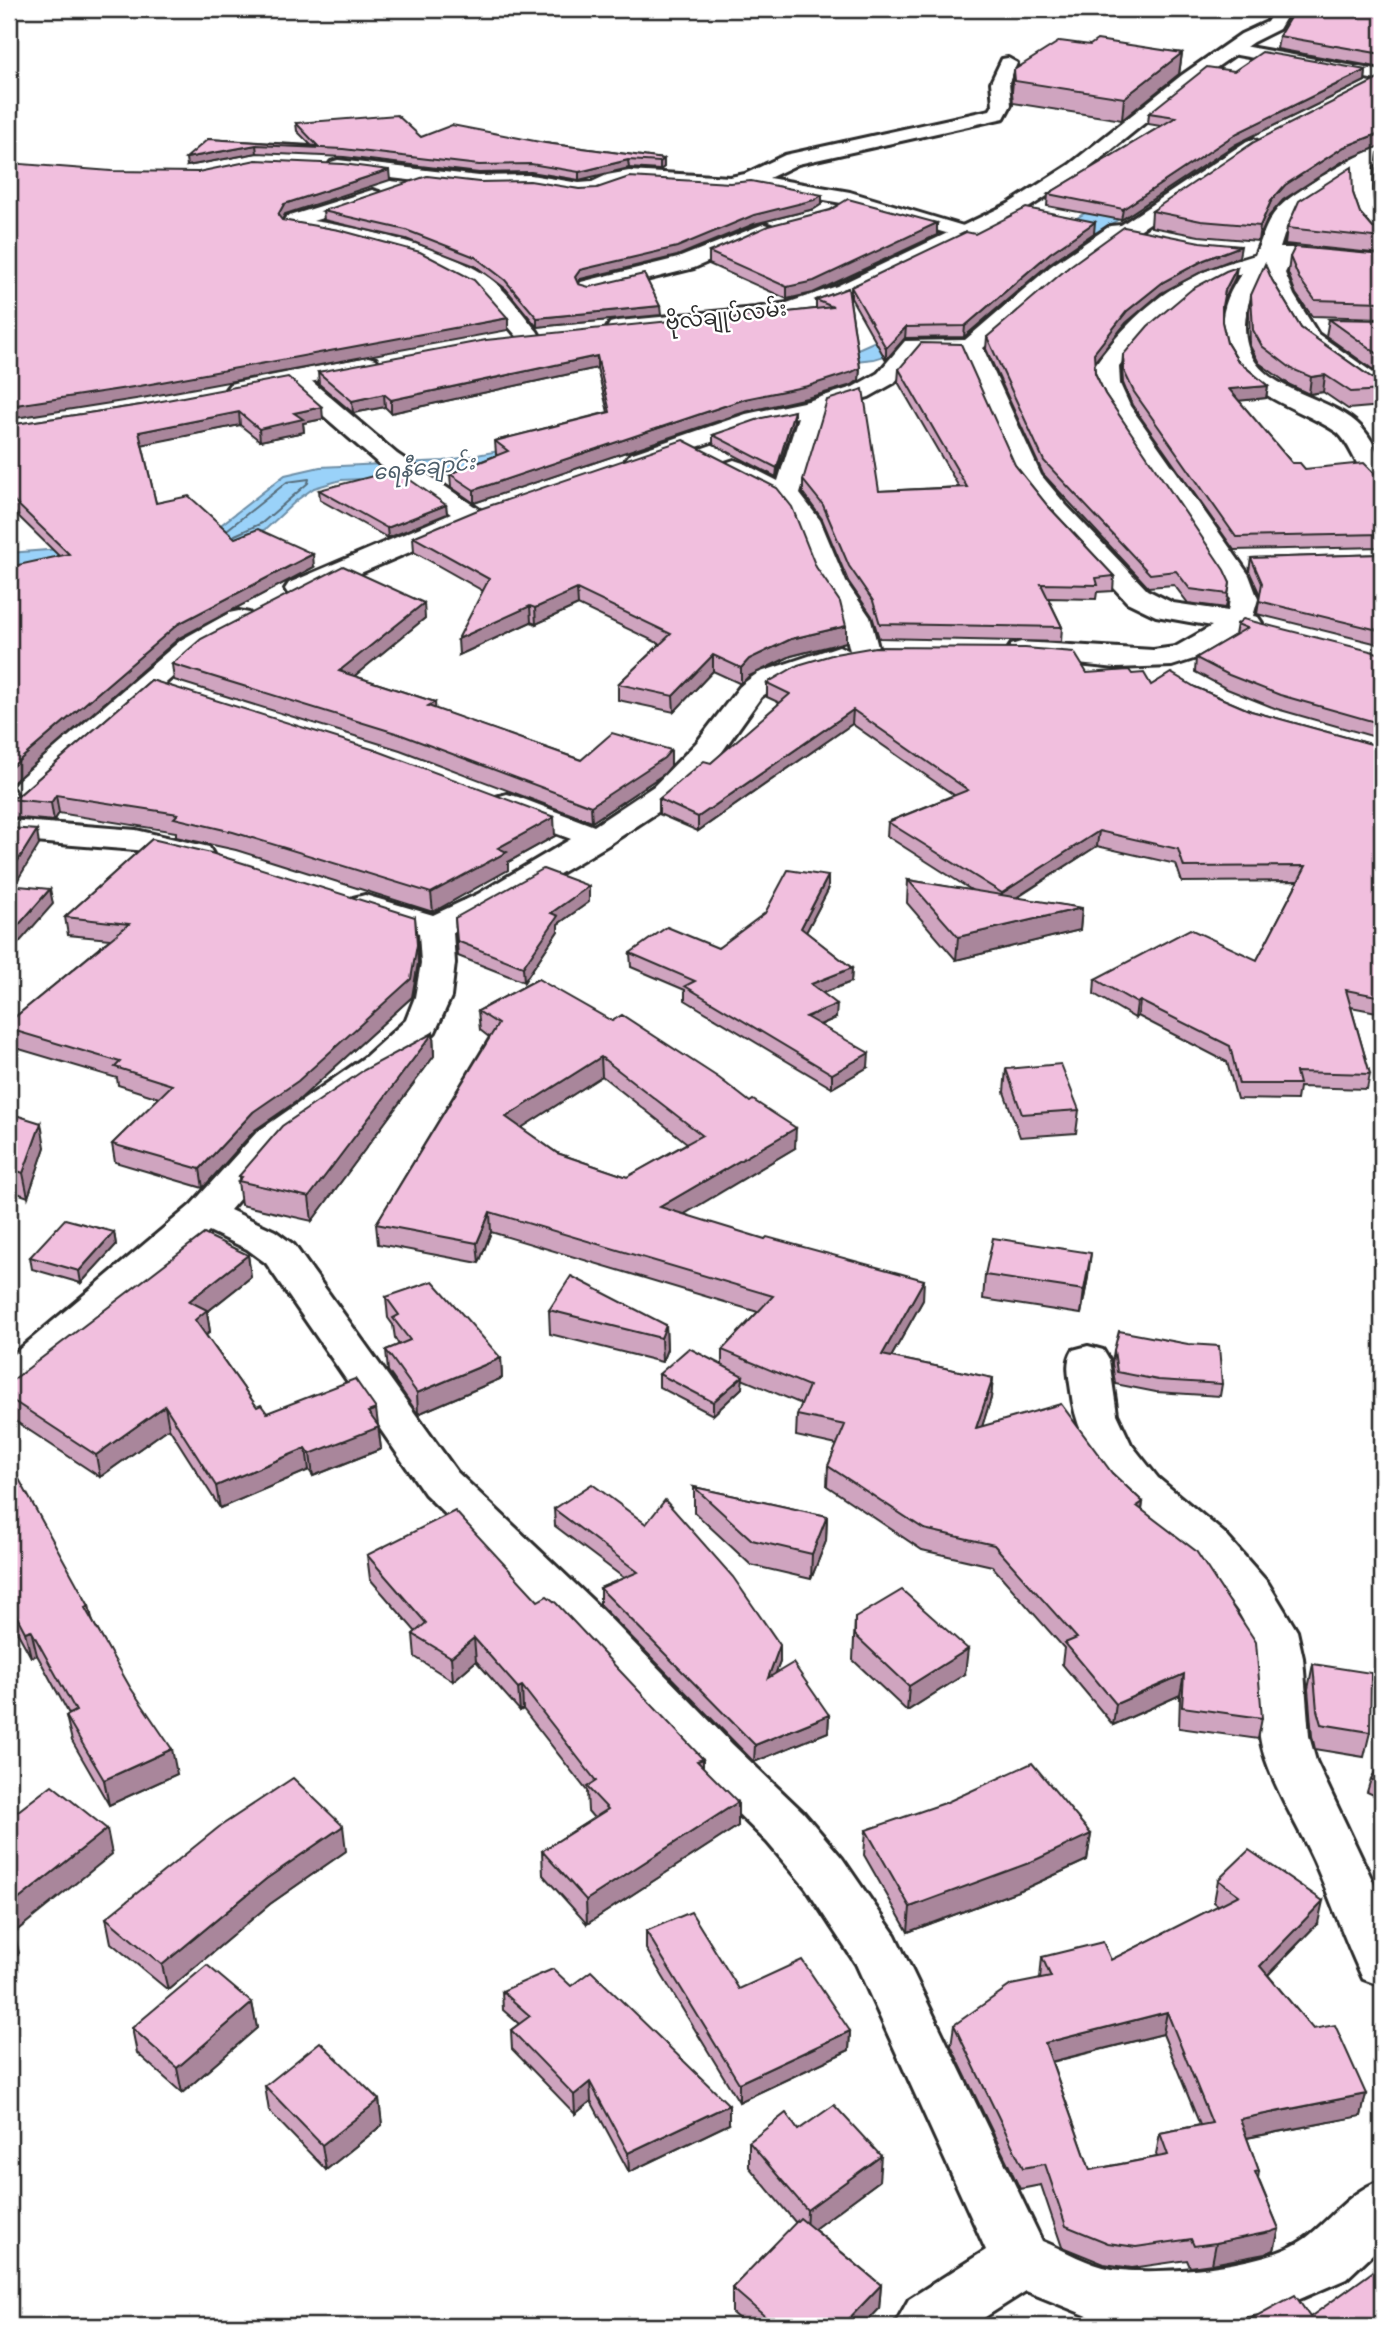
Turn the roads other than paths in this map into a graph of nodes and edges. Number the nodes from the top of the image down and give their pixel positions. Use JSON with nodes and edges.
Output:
{"nodes":[{"id":1,"x":1283,"y":9,"type":"edge"},
{"id":2,"x":1244,"y":36,"type":"junction"},
{"id":3,"x":1008,"y":64,"type":"dead end"},
{"id":4,"x":1381,"y":77,"type":"edge"},
{"id":5,"x":1357,"y":92,"type":"edge"},
{"id":6,"x":1274,"y":133,"type":"edge"},
{"id":7,"x":1382,"y":153,"type":"edge"},
{"id":8,"x":1363,"y":165,"type":"junction"},
{"id":9,"x":323,"y":167,"type":"edge"},
{"id":10,"x":424,"y":177,"type":"junction"},
{"id":11,"x":745,"y":180,"type":"junction"},
{"id":12,"x":850,"y":198,"type":"junction"},
{"id":13,"x":728,"y":200,"type":"edge"},
{"id":14,"x":1016,"y":208,"type":"junction"},
{"id":15,"x":1039,"y":213,"type":"edge"},
{"id":16,"x":822,"y":215,"type":"edge"},
{"id":17,"x":1085,"y":223,"type":"edge"},
{"id":18,"x":787,"y":226,"type":"edge"},
{"id":19,"x":1116,"y":230,"type":"junction"},
{"id":20,"x":963,"y":232,"type":"junction"},
{"id":21,"x":1149,"y":236,"type":"edge"},
{"id":22,"x":1382,"y":239,"type":"edge"},
{"id":23,"x":1234,"y":248,"type":"edge"},
{"id":24,"x":1272,"y":255,"type":"junction"},
{"id":25,"x":1308,"y":255,"type":"edge"},
{"id":26,"x":589,"y":287,"type":"edge"},
{"id":27,"x":1304,"y":326,"type":"junction"},
{"id":28,"x":1333,"y":328,"type":"edge"},
{"id":29,"x":599,"y":329,"type":"edge"},
{"id":30,"x":529,"y":337,"type":"edge"},
{"id":31,"x":971,"y":347,"type":"junction"},
{"id":32,"x":390,"y":360,"type":"edge"},
{"id":33,"x":294,"y":378,"type":"junction"},
{"id":34,"x":1382,"y":390,"type":"edge"},
{"id":35,"x":218,"y":393,"type":"edge"},
{"id":36,"x":813,"y":407,"type":"junction"},
{"id":37,"x":685,"y":443,"type":"junction"},
{"id":38,"x":610,"y":469,"type":"edge"},
{"id":39,"x":1382,"y":479,"type":"edge"},
{"id":40,"x":787,"y":495,"type":"junction"},
{"id":41,"x":1235,"y":620,"type":"junction"},
{"id":42,"x":1269,"y":628,"type":"edge"},
{"id":43,"x":994,"y":650,"type":"edge"},
{"id":44,"x":1150,"y":659,"type":"junction"},
{"id":45,"x":146,"y":683,"type":"junction"},
{"id":46,"x":1185,"y":683,"type":"edge"},
{"id":47,"x":184,"y":695,"type":"edge"},
{"id":48,"x":486,"y":796,"type":"edge"},
{"id":49,"x":9,"y":805,"type":"edge"},
{"id":50,"x":9,"y":830,"type":"edge"},
{"id":51,"x":597,"y":838,"type":"junction"},
{"id":52,"x":223,"y":860,"type":"edge"},
{"id":53,"x":336,"y":896,"type":"edge"},
{"id":54,"x":436,"y":928,"type":"junction"},
{"id":55,"x":205,"y":1214,"type":"junction"},
{"id":56,"x":1088,"y":1360,"type":"dead end"},
{"id":57,"x":9,"y":1381,"type":"edge"},
{"id":58,"x":1382,"y":1963,"type":"edge"},
{"id":59,"x":1382,"y":2207,"type":"edge"},
{"id":60,"x":1021,"y":2261,"type":"junction"},
{"id":61,"x":923,"y":2326,"type":"edge"}],
"edges":[{"from":1,"to":2,"type":"street","name":"ဗိုလ်‌ချုပ်‌လမ်း"},
{"from":2,"to":4,"type":"street"},
{"from":2,"to":14,"type":"street","name":"ဗိုလ်‌ချုပ်‌လမ်း"},
{"from":3,"to":11,"type":"street"},
{"from":4,"to":5,"type":"street"},
{"from":6,"to":19,"type":"street"},
{"from":7,"to":8,"type":"street"},
{"from":8,"to":22,"type":"street"},
{"from":8,"to":24,"type":"street"},
{"from":9,"to":10,"type":"street"},
{"from":10,"to":11,"type":"street"},
{"from":10,"to":30,"type":"street"},
{"from":11,"to":12,"type":"street"},
{"from":11,"to":13,"type":"street"},
{"from":12,"to":16,"type":"street"},
{"from":12,"to":20,"type":"street"},
{"from":14,"to":15,"type":"street"},
{"from":14,"to":20,"type":"street","name":"ဗိုလ်‌ချုပ်‌လမ်း"},
{"from":17,"to":19,"type":"street"},
{"from":18,"to":26,"type":"street"},
{"from":19,"to":21,"type":"street"},
{"from":19,"to":31,"type":"street"},
{"from":20,"to":29,"type":"street","name":"ဗိုလ်‌ချုပ်‌လမ်း"},
{"from":23,"to":24,"type":"street"},
{"from":24,"to":25,"type":"street"},
{"from":24,"to":27,"type":"street"},
{"from":24,"to":39,"type":"street"},
{"from":24,"to":41,"type":"street"},
{"from":27,"to":28,"type":"street"},
{"from":27,"to":34,"type":"street"},
{"from":31,"to":36,"type":"street"},
{"from":31,"to":41,"type":"street"},
{"from":32,"to":33,"type":"street"},
{"from":33,"to":35,"type":"street"},
{"from":33,"to":45,"type":"street"},
{"from":36,"to":37,"type":"street"},
{"from":36,"to":40,"type":"street"},
{"from":37,"to":38,"type":"street"},
{"from":37,"to":40,"type":"street"},
{"from":40,"to":51,"type":"street"},
{"from":41,"to":42,"type":"street"},
{"from":41,"to":44,"type":"street"},
{"from":43,"to":44,"type":"street"},
{"from":44,"to":46,"type":"street"},
{"from":45,"to":47,"type":"street"},
{"from":45,"to":49,"type":"street"},
{"from":48,"to":51,"type":"street"},
{"from":50,"to":52,"type":"street"},
{"from":51,"to":54,"type":"street"},
{"from":53,"to":54,"type":"street"},
{"from":54,"to":55,"type":"street"},
{"from":55,"to":57,"type":"street"},
{"from":55,"to":60,"type":"street"},
{"from":56,"to":58,"type":"street"},
{"from":59,"to":60,"type":"street"},
{"from":60,"to":61,"type":"street"}]}
